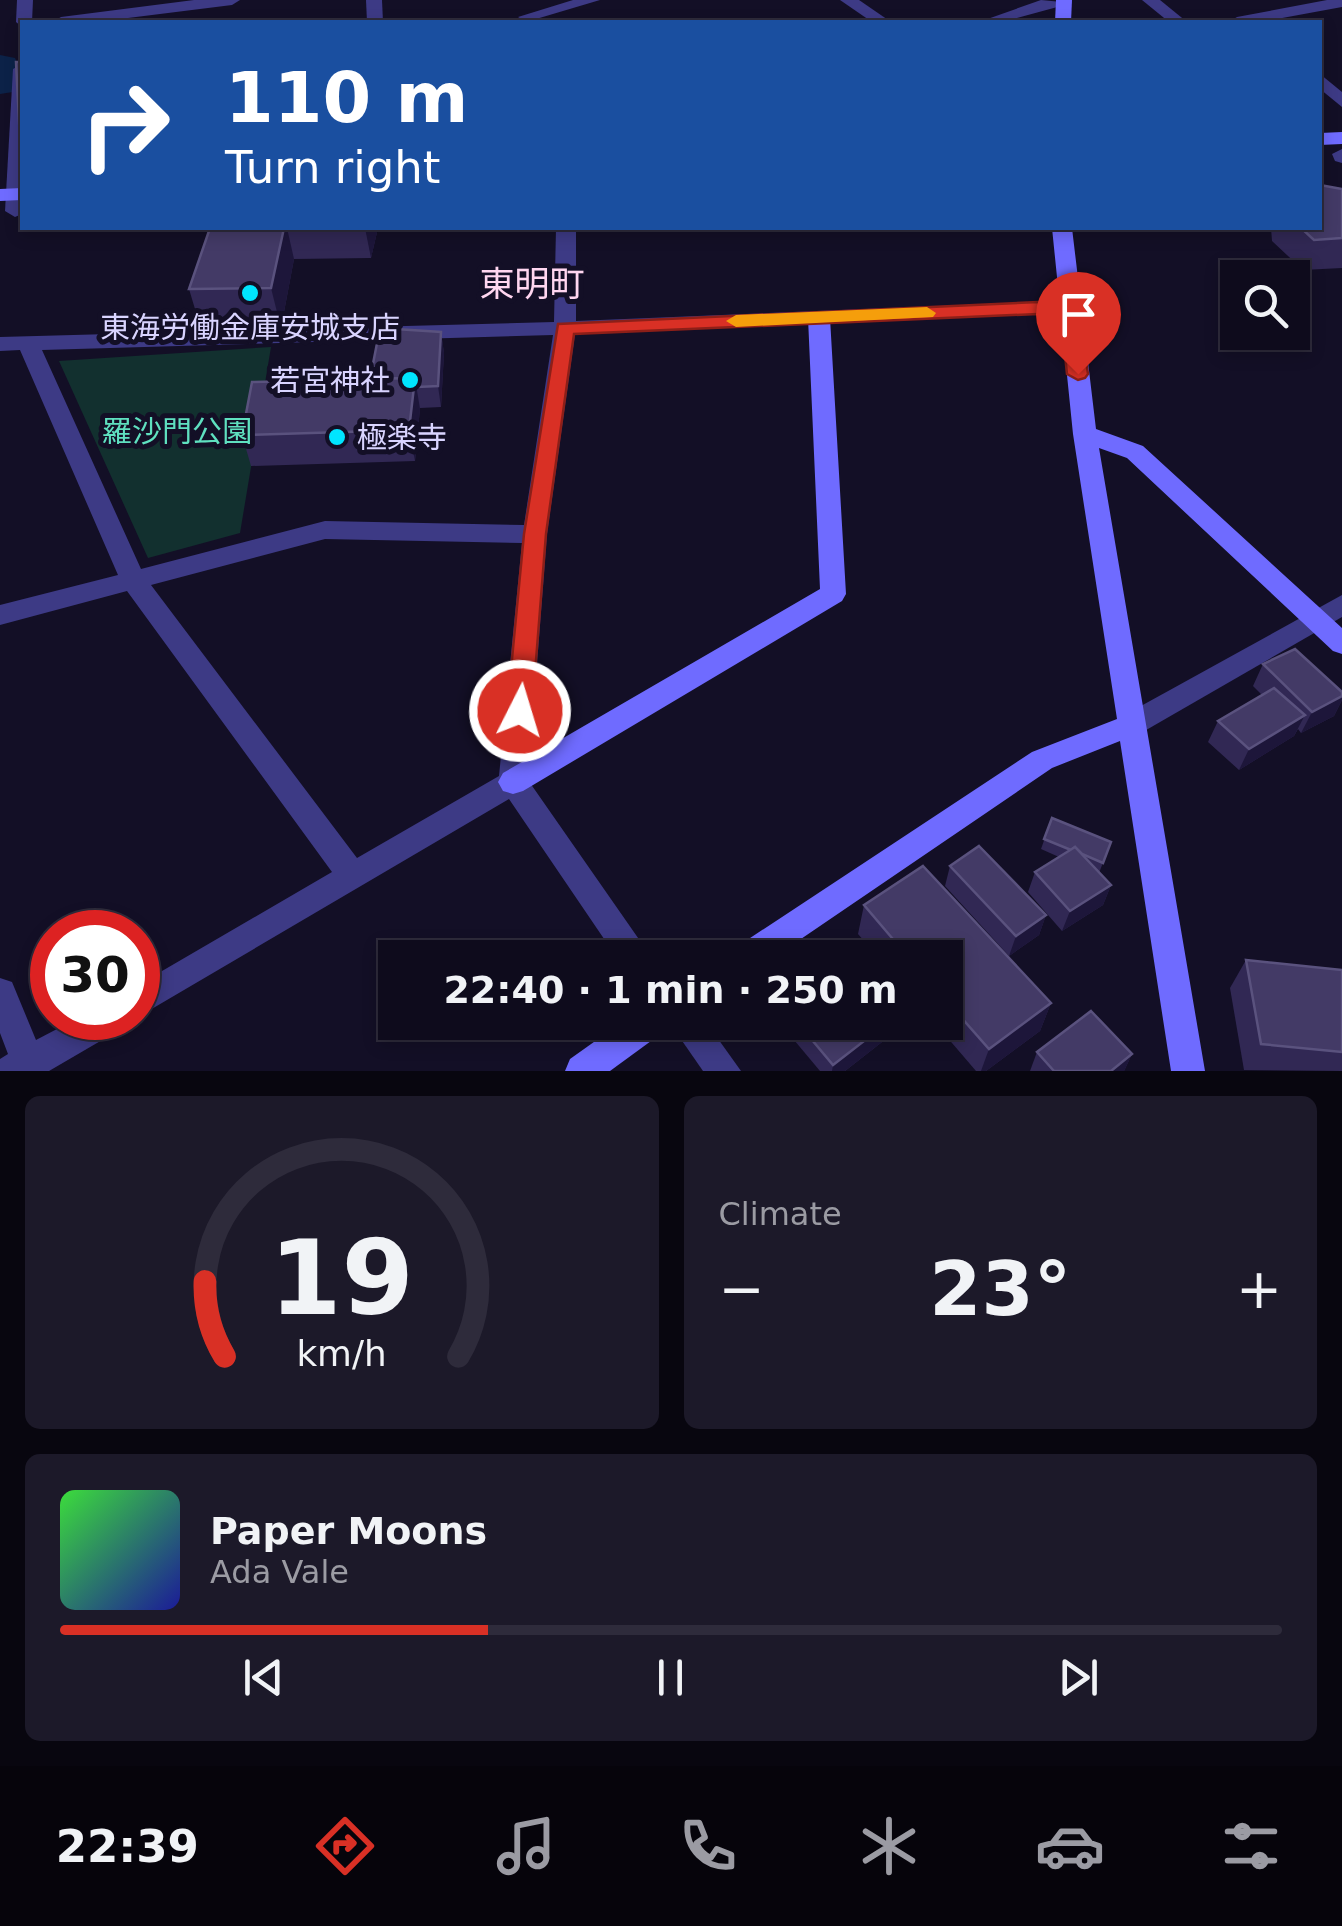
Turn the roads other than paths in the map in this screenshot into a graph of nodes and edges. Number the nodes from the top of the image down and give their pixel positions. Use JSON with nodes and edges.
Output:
{"nodes":[{"id":1,"x":232,"y":0,"type":"edge"},
{"id":2,"x":592,"y":0,"type":"edge"},
{"id":3,"x":848,"y":0,"type":"edge"},
{"id":4,"x":1150,"y":0,"type":"edge"},
{"id":5,"x":1064,"y":1,"type":"edge"},
{"id":6,"x":1342,"y":2,"type":"edge"},
{"id":7,"x":526,"y":13,"type":"edge"},
{"id":8,"x":77,"y":20,"type":"edge"},
{"id":9,"x":880,"y":20,"type":"edge"},
{"id":10,"x":993,"y":20,"type":"edge"},
{"id":11,"x":1176,"y":20,"type":"edge"},
{"id":12,"x":1247,"y":20,"type":"edge"},
{"id":13,"x":1322,"y":81,"type":"edge"},
{"id":14,"x":1342,"y":102,"type":"edge"},
{"id":15,"x":20,"y":117,"type":"edge"},
{"id":16,"x":13,"y":203,"type":"edge"},
{"id":17,"x":566,"y":230,"type":"edge"},
{"id":18,"x":1062,"y":230,"type":"edge"},
{"id":19,"x":1070,"y":313,"type":"junction"},
{"id":20,"x":820,"y":318,"type":"junction"},
{"id":21,"x":565,"y":328,"type":"junction"},
{"id":22,"x":28,"y":343,"type":"junction"},
{"id":23,"x":0,"y":344,"type":"edge"},
{"id":24,"x":1085,"y":434,"type":"junction"},
{"id":25,"x":535,"y":534,"type":"junction"},
{"id":26,"x":134,"y":582,"type":"junction"},
{"id":27,"x":1342,"y":605,"type":"edge"},
{"id":28,"x":0,"y":615,"type":"edge"},
{"id":29,"x":1316,"y":619,"type":"junction"},
{"id":30,"x":1342,"y":644,"type":"edge"},
{"id":31,"x":1131,"y":725,"type":"junction"},
{"id":32,"x":513,"y":782,"type":"junction"},
{"id":33,"x":351,"y":874,"type":"junction"},
{"id":34,"x":623,"y":940,"type":"edge"},
{"id":35,"x":773,"y":940,"type":"edge"},
{"id":36,"x":160,"y":989,"type":"edge"},
{"id":37,"x":0,"y":993,"type":"edge"},
{"id":38,"x":71,"y":1040,"type":"edge"},
{"id":39,"x":625,"y":1040,"type":"edge"},
{"id":40,"x":699,"y":1040,"type":"edge"},
{"id":41,"x":24,"y":1068,"type":"edge"},
{"id":42,"x":582,"y":1071,"type":"edge"},
{"id":43,"x":724,"y":1071,"type":"edge"},
{"id":44,"x":1188,"y":1071,"type":"edge"}],
"edges":[{"from":1,"to":8,"type":"street"},
{"from":2,"to":7,"type":"street"},
{"from":3,"to":9,"type":"street"},
{"from":4,"to":11,"type":"street"},
{"from":5,"to":10,"type":"street"},
{"from":6,"to":12,"type":"street"},
{"from":13,"to":14,"type":"street"},
{"from":15,"to":16,"type":"street"},
{"from":17,"to":21,"type":"street"},
{"from":18,"to":19,"type":"street"},
{"from":19,"to":20,"type":"street"},
{"from":19,"to":24,"type":"street"},
{"from":20,"to":21,"type":"street"},
{"from":20,"to":32,"type":"street"},
{"from":21,"to":22,"type":"street"},
{"from":21,"to":25,"type":"street"},
{"from":22,"to":23,"type":"street"},
{"from":22,"to":26,"type":"street"},
{"from":24,"to":29,"type":"street"},
{"from":24,"to":31,"type":"street"},
{"from":25,"to":26,"type":"street"},
{"from":25,"to":32,"type":"street"},
{"from":26,"to":28,"type":"street"},
{"from":26,"to":33,"type":"street"},
{"from":27,"to":29,"type":"street"},
{"from":29,"to":30,"type":"street"},
{"from":29,"to":31,"type":"street"},
{"from":31,"to":35,"type":"street"},
{"from":31,"to":44,"type":"street"},
{"from":32,"to":33,"type":"street"},
{"from":32,"to":34,"type":"street"},
{"from":33,"to":36,"type":"street"},
{"from":37,"to":41,"type":"street"},
{"from":38,"to":41,"type":"street"},
{"from":39,"to":42,"type":"street"},
{"from":40,"to":43,"type":"street"}]}
